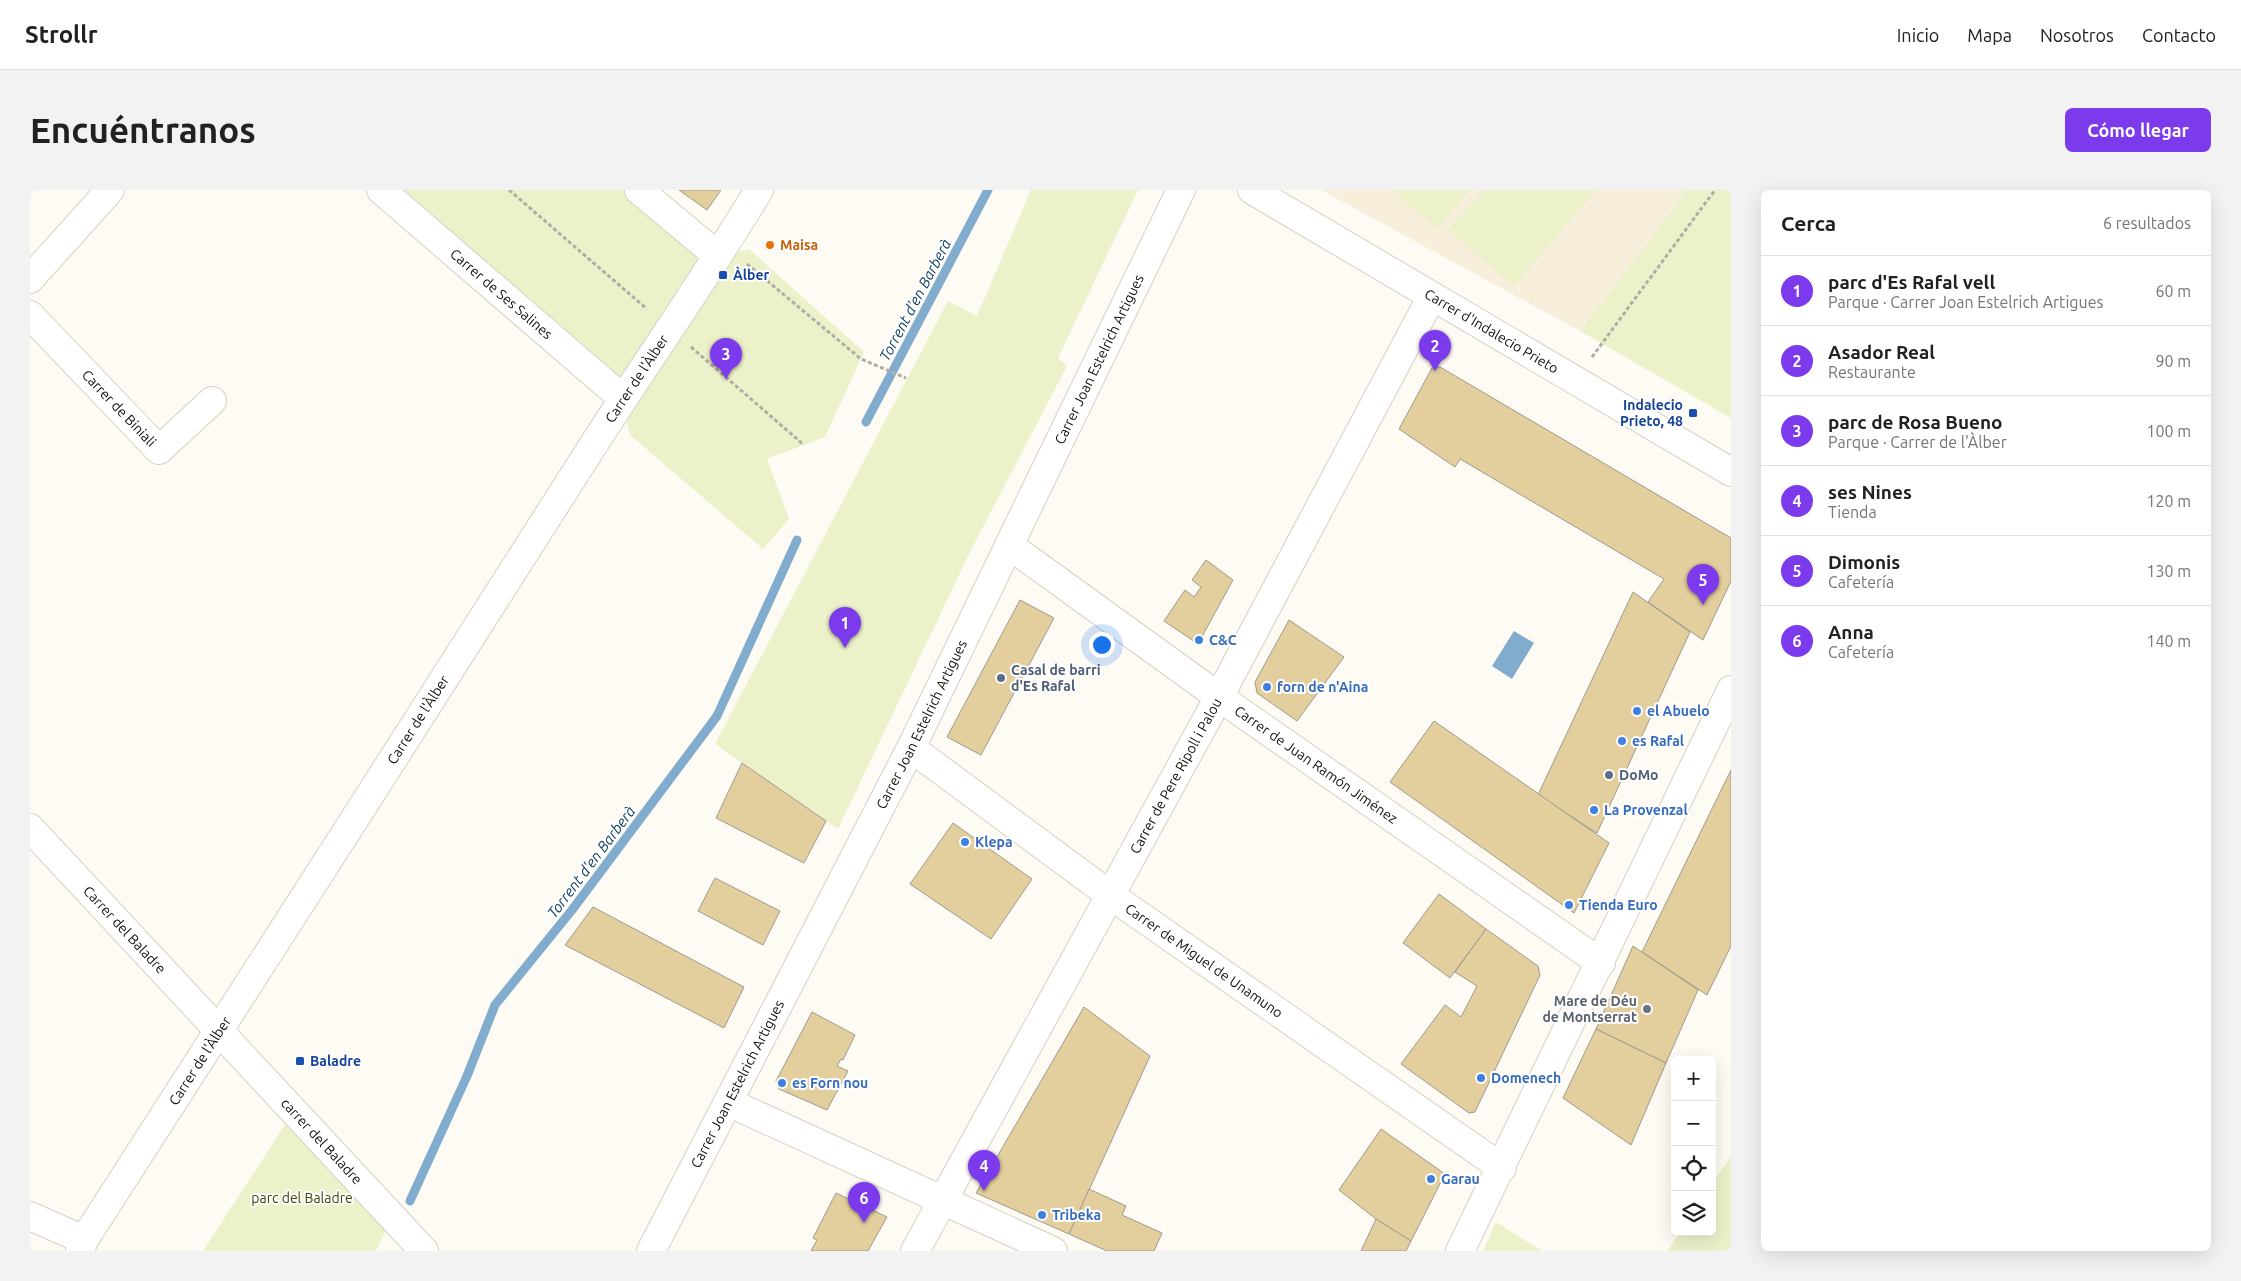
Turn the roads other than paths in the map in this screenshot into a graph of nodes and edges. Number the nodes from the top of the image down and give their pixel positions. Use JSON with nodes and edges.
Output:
{"nodes":[{"id":1,"x":110,"y":190,"type":"edge"},
{"id":2,"x":381,"y":190,"type":"edge"},
{"id":3,"x":639,"y":190,"type":"edge"},
{"id":4,"x":759,"y":190,"type":"edge"},
{"id":5,"x":1181,"y":190,"type":"edge"},
{"id":6,"x":1252,"y":190,"type":"edge"},
{"id":7,"x":722,"y":251,"type":"junction"},
{"id":8,"x":30,"y":279,"type":"edge"},
{"id":9,"x":1432,"y":296,"type":"junction"},
{"id":10,"x":30,"y":315,"type":"edge"},
{"id":11,"x":622,"y":398,"type":"junction"},
{"id":12,"x":212,"y":401,"type":"dead end"},
{"id":13,"x":1731,"y":472,"type":"edge"},
{"id":14,"x":1010,"y":546,"type":"junction"},
{"id":15,"x":1731,"y":690,"type":"edge"},
{"id":16,"x":1219,"y":698,"type":"junction"},
{"id":17,"x":911,"y":748,"type":"junction"},
{"id":18,"x":30,"y":828,"type":"edge"},
{"id":19,"x":1110,"y":895,"type":"junction"},
{"id":20,"x":1601,"y":963,"type":"junction"},
{"id":21,"x":220,"y":1031,"type":"junction"},
{"id":22,"x":728,"y":1102,"type":"junction"},
{"id":23,"x":1502,"y":1168,"type":"junction"},
{"id":24,"x":942,"y":1199,"type":"junction"},
{"id":25,"x":30,"y":1216,"type":"edge"},
{"id":26,"x":82,"y":1245,"type":"edge"},
{"id":27,"x":424,"y":1251,"type":"edge"},
{"id":28,"x":650,"y":1251,"type":"edge"},
{"id":29,"x":914,"y":1251,"type":"edge"},
{"id":30,"x":1053,"y":1251,"type":"edge"},
{"id":31,"x":1460,"y":1251,"type":"edge"}],
"edges":[{"from":1,"to":8,"type":"street"},
{"from":2,"to":11,"type":"street","name":"Carrer de Ses Salines"},
{"from":3,"to":7,"type":"street"},
{"from":4,"to":7,"type":"street","name":"Carrer de l'Àlber"},
{"from":5,"to":14,"type":"street","name":"Carrer Joan Estelrich Artigues"},
{"from":6,"to":9,"type":"street","name":"Carrer d'Indalecio Prieto"},
{"from":7,"to":11,"type":"street","name":"Carrer de l'Àlber"},
{"from":9,"to":13,"type":"street","name":"Carrer d'Indalecio Prieto"},
{"from":9,"to":16,"type":"street","name":"Carrer de Pere Ripoll i Palou"},
{"from":10,"to":12,"type":"street","name":"Carrer de Biniali"},
{"from":11,"to":21,"type":"street","name":"Carrer de l'Àlber"},
{"from":14,"to":16,"type":"street","name":"Carrer de Juan Ramón Jiménez"},
{"from":14,"to":17,"type":"street","name":"Carrer Joan Estelrich Artigues"},
{"from":15,"to":20,"type":"street"},
{"from":16,"to":19,"type":"street","name":"Carrer de Pere Ripoll i Palou"},
{"from":16,"to":20,"type":"street","name":"Carrer de Juan Ramón Jiménez"},
{"from":17,"to":19,"type":"street","name":"Carrer de Miguel de Unamuno"},
{"from":17,"to":22,"type":"street","name":"Carrer Joan Estelrich Artigues"},
{"from":18,"to":21,"type":"street","name":"Carrer del Baladre"},
{"from":19,"to":23,"type":"street","name":"Carrer de Miguel de Unamuno"},
{"from":19,"to":24,"type":"street","name":"Carrer de Pere Ripoll i Palou"},
{"from":20,"to":23,"type":"street"},
{"from":21,"to":26,"type":"street","name":"Carrer de l'Àlber"},
{"from":21,"to":27,"type":"street","name":"carrer del Baladre"},
{"from":22,"to":24,"type":"street"},
{"from":22,"to":28,"type":"street","name":"Carrer Joan Estelrich Artigues"},
{"from":23,"to":31,"type":"street"},
{"from":24,"to":29,"type":"street","name":"Carrer de Pere Ripoll i Palou"},
{"from":24,"to":30,"type":"street"},
{"from":25,"to":26,"type":"street"}]}
